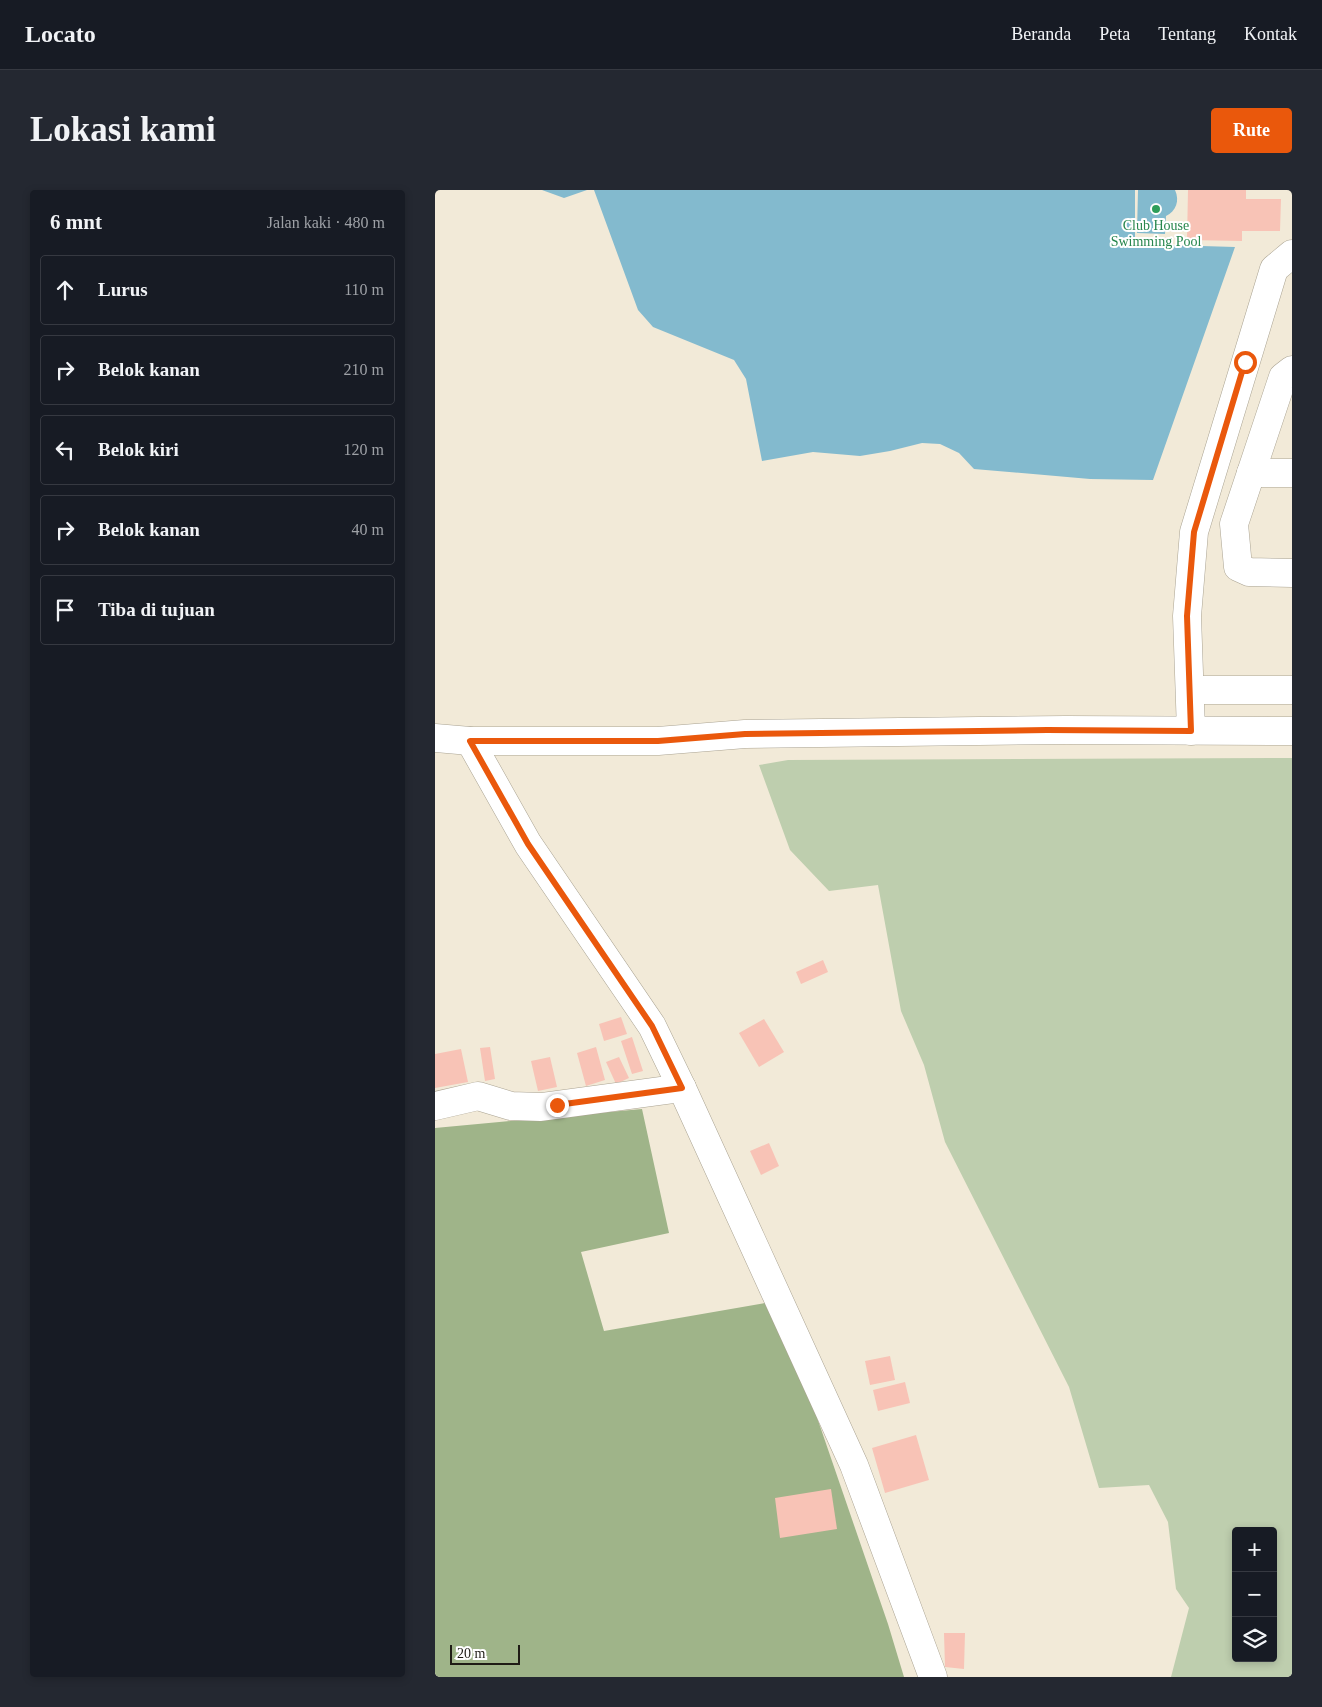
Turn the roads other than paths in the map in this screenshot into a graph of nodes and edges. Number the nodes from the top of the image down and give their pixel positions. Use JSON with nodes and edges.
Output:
{"nodes":[{"id":1,"x":1292,"y":254,"type":"edge"},
{"id":2,"x":1292,"y":370,"type":"edge"},
{"id":3,"x":1251,"y":473,"type":"junction"},
{"id":4,"x":1292,"y":473,"type":"edge"},
{"id":5,"x":1292,"y":573,"type":"edge"},
{"id":6,"x":1190,"y":690,"type":"junction"},
{"id":7,"x":1292,"y":690,"type":"edge"},
{"id":8,"x":1191,"y":731,"type":"junction"},
{"id":9,"x":1292,"y":731,"type":"edge"},
{"id":10,"x":435,"y":738,"type":"edge"},
{"id":11,"x":470,"y":741,"type":"junction"},
{"id":12,"x":682,"y":1088,"type":"junction"},
{"id":13,"x":435,"y":1106,"type":"edge"},
{"id":14,"x":933,"y":1677,"type":"edge"}],
"edges":[{"from":1,"to":6,"type":"street"},
{"from":2,"to":3,"type":"street"},
{"from":3,"to":4,"type":"street"},
{"from":3,"to":5,"type":"street"},
{"from":6,"to":7,"type":"street"},
{"from":6,"to":8,"type":"street"},
{"from":8,"to":9,"type":"street"},
{"from":8,"to":11,"type":"street"},
{"from":10,"to":11,"type":"street"},
{"from":11,"to":12,"type":"street"},
{"from":12,"to":13,"type":"street"},
{"from":12,"to":14,"type":"street"}]}
